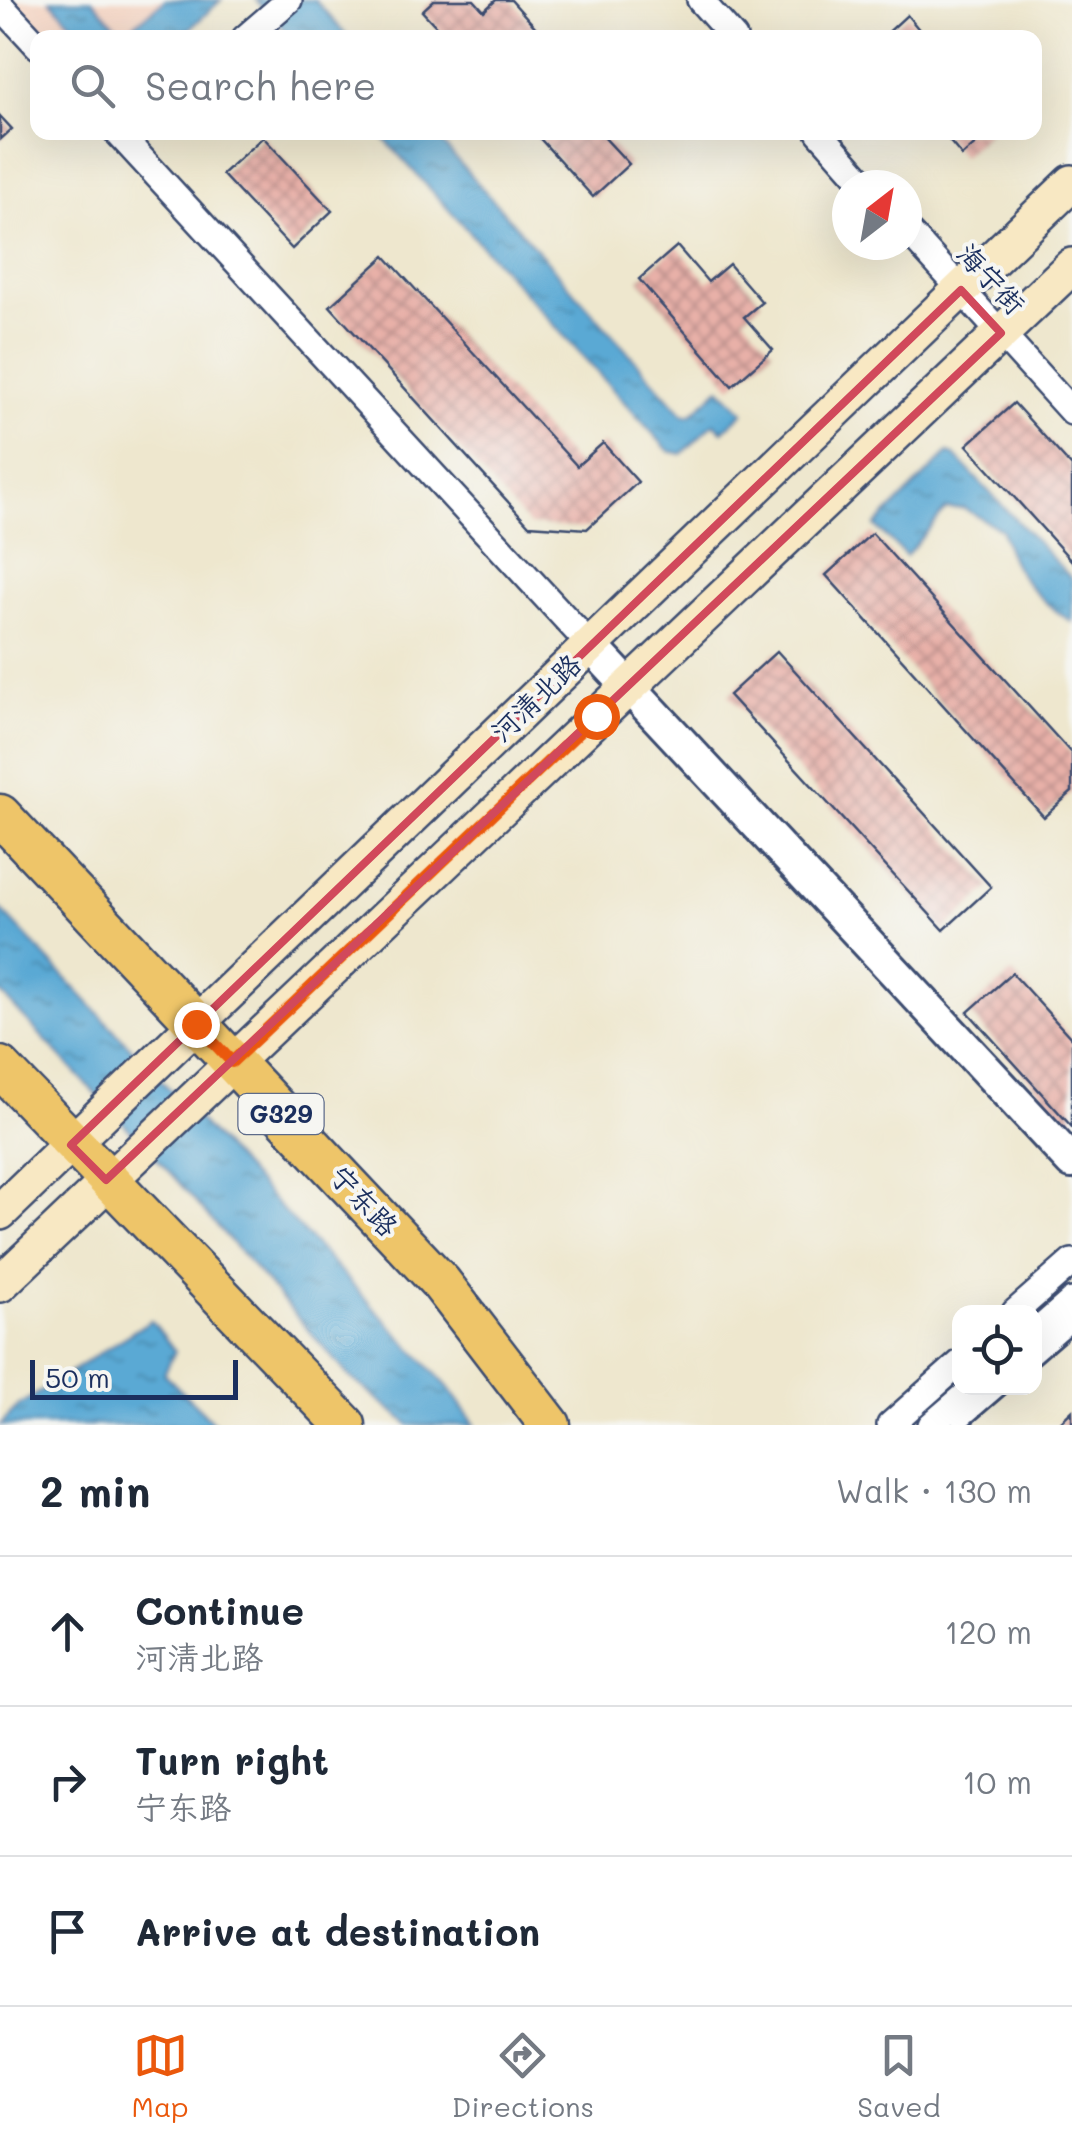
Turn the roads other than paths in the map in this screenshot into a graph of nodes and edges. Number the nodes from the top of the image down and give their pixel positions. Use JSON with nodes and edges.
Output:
{"nodes":[{"id":1,"x":289,"y":0,"type":"edge"},
{"id":2,"x":700,"y":0,"type":"edge"},
{"id":3,"x":0,"y":6,"type":"edge"},
{"id":4,"x":255,"y":30,"type":"edge"},
{"id":5,"x":727,"y":30,"type":"edge"},
{"id":6,"x":30,"y":38,"type":"edge"},
{"id":7,"x":130,"y":140,"type":"edge"},
{"id":8,"x":826,"y":140,"type":"edge"},
{"id":9,"x":853,"y":170,"type":"edge"},
{"id":10,"x":1072,"y":183,"type":"edge"},
{"id":11,"x":922,"y":247,"type":"edge"},
{"id":12,"x":1072,"y":266,"type":"edge"},
{"id":13,"x":961,"y":290,"type":"junction"},
{"id":14,"x":1001,"y":333,"type":"junction"},
{"id":15,"x":1072,"y":412,"type":"edge"},
{"id":16,"x":591,"y":646,"type":"junction"},
{"id":17,"x":628,"y":686,"type":"junction"},
{"id":18,"x":0,"y":815,"type":"edge"},
{"id":19,"x":196,"y":1024,"type":"junction"},
{"id":20,"x":232,"y":1062,"type":"junction"},
{"id":21,"x":0,"y":1068,"type":"edge"},
{"id":22,"x":71,"y":1144,"type":"junction"},
{"id":23,"x":1072,"y":1162,"type":"edge"},
{"id":24,"x":106,"y":1180,"type":"junction"},
{"id":25,"x":0,"y":1212,"type":"edge"},
{"id":26,"x":1072,"y":1262,"type":"edge"},
{"id":27,"x":0,"y":1284,"type":"edge"},
{"id":28,"x":1072,"y":1302,"type":"edge"},
{"id":29,"x":1023,"y":1305,"type":"edge"},
{"id":30,"x":1072,"y":1324,"type":"edge"},
{"id":31,"x":1042,"y":1327,"type":"edge"},
{"id":32,"x":1042,"y":1351,"type":"edge"},
{"id":33,"x":952,"y":1369,"type":"edge"},
{"id":34,"x":966,"y":1395,"type":"edge"},
{"id":35,"x":992,"y":1395,"type":"edge"},
{"id":36,"x":345,"y":1425,"type":"edge"},
{"id":37,"x":550,"y":1425,"type":"edge"},
{"id":38,"x":890,"y":1425,"type":"edge"},
{"id":39,"x":931,"y":1425,"type":"edge"},
{"id":40,"x":958,"y":1425,"type":"edge"}],
"edges":[{"from":1,"to":4,"type":"street"},
{"from":2,"to":5,"type":"street"},
{"from":3,"to":6,"type":"street"},
{"from":7,"to":16,"type":"street"},
{"from":8,"to":9,"type":"street"},
{"from":10,"to":13,"type":"main road","name":"河清北路"},
{"from":11,"to":13,"type":"street","name":"海宁街"},
{"from":12,"to":14,"type":"main road","name":"河清北路"},
{"from":13,"to":14,"type":"street","name":"海宁街"},
{"from":13,"to":16,"type":"main road","name":"河清北路"},
{"from":14,"to":15,"type":"street","name":"海宁街"},
{"from":14,"to":17,"type":"main road","name":"河清北路"},
{"from":16,"to":17,"type":"street"},
{"from":16,"to":19,"type":"main road","name":"河清北路"},
{"from":17,"to":20,"type":"main road","name":"河清北路"},
{"from":17,"to":23,"type":"street"},
{"from":18,"to":19,"type":"main road","name":"宁东路","number":"G329"},
{"from":19,"to":20,"type":"main road","name":"宁东路","number":"G329"},
{"from":19,"to":22,"type":"main road","name":"河清北路"},
{"from":20,"to":24,"type":"main road","name":"河清北路"},
{"from":20,"to":37,"type":"main road","name":"宁东路","number":"G329"},
{"from":21,"to":22,"type":"main road"},
{"from":22,"to":24,"type":"main road"},
{"from":22,"to":25,"type":"main road","name":"河清北路"},
{"from":24,"to":27,"type":"main road","name":"河清北路"},
{"from":24,"to":36,"type":"main road"},
{"from":26,"to":29,"type":"street"},
{"from":28,"to":31,"type":"street"},
{"from":30,"to":32,"type":"lane"},
{"from":33,"to":38,"type":"street"},
{"from":34,"to":39,"type":"street"},
{"from":35,"to":40,"type":"lane"}]}
